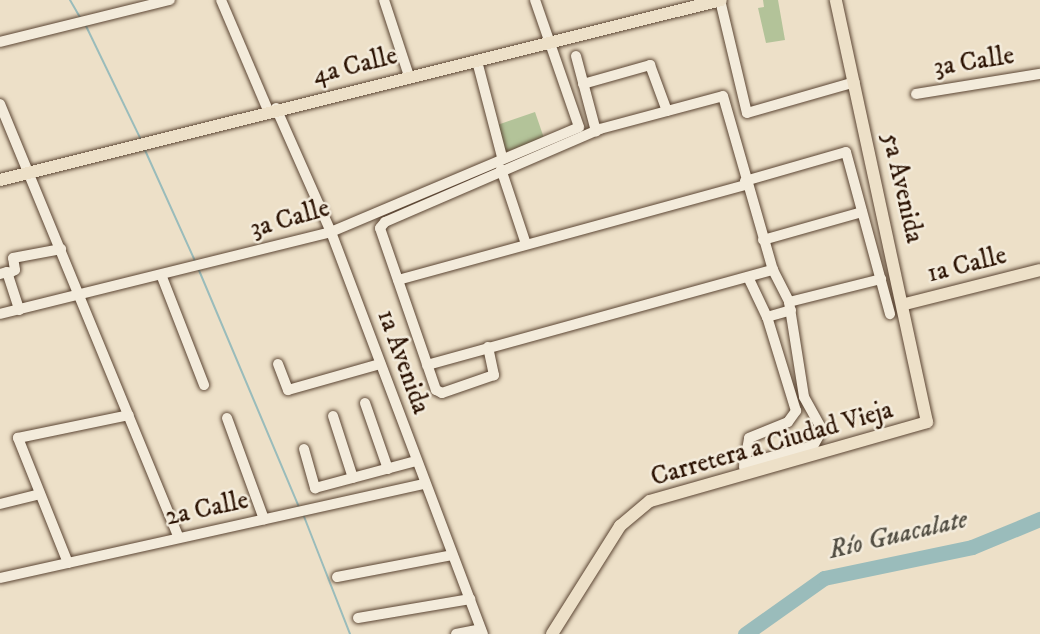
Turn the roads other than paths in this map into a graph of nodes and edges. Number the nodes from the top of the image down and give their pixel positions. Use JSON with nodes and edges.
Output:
{"nodes":[{"id":1,"x":170,"y":0,"type":"edge"},
{"id":2,"x":221,"y":0,"type":"edge"},
{"id":3,"x":384,"y":0,"type":"edge"},
{"id":4,"x":535,"y":0,"type":"edge"},
{"id":5,"x":720,"y":0,"type":"edge"},
{"id":6,"x":836,"y":0,"type":"edge"},
{"id":7,"x":0,"y":42,"type":"edge"},
{"id":8,"x":546,"y":43,"type":"junction"},
{"id":9,"x":576,"y":56,"type":"dead end"},
{"id":10,"x":477,"y":61,"type":"junction"},
{"id":11,"x":1040,"y":74,"type":"edge"},
{"id":12,"x":408,"y":76,"type":"junction"},
{"id":13,"x":855,"y":82,"type":"junction"},
{"id":14,"x":583,"y":84,"type":"junction"},
{"id":15,"x":916,"y":94,"type":"dead end"},
{"id":16,"x":0,"y":104,"type":"edge"},
{"id":17,"x":272,"y":109,"type":"junction"},
{"id":18,"x":667,"y":111,"type":"junction"},
{"id":19,"x":596,"y":131,"type":"junction"},
{"id":20,"x":502,"y":163,"type":"junction"},
{"id":21,"x":29,"y":171,"type":"junction"},
{"id":22,"x":0,"y":180,"type":"edge"},
{"id":23,"x":745,"y":183,"type":"junction"},
{"id":24,"x":862,"y":212,"type":"junction"},
{"id":25,"x":331,"y":232,"type":"junction"},
{"id":26,"x":763,"y":240,"type":"junction"},
{"id":27,"x":526,"y":244,"type":"junction"},
{"id":28,"x":61,"y":249,"type":"junction"},
{"id":29,"x":773,"y":270,"type":"junction"},
{"id":30,"x":1040,"y":270,"type":"edge"},
{"id":31,"x":4,"y":274,"type":"edge"},
{"id":32,"x":162,"y":277,"type":"junction"},
{"id":33,"x":748,"y":277,"type":"junction"},
{"id":34,"x":881,"y":279,"type":"junction"},
{"id":35,"x":398,"y":280,"type":"junction"},
{"id":36,"x":81,"y":297,"type":"junction"},
{"id":37,"x":905,"y":304,"type":"junction"},
{"id":38,"x":790,"y":306,"type":"junction"},
{"id":39,"x":19,"y":310,"type":"junction"},
{"id":40,"x":0,"y":314,"type":"edge"},
{"id":41,"x":891,"y":314,"type":"dead end"},
{"id":42,"x":767,"y":317,"type":"junction"},
{"id":43,"x":488,"y":347,"type":"junction"},
{"id":44,"x":278,"y":364,"type":"dead end"},
{"id":45,"x":380,"y":364,"type":"junction"},
{"id":46,"x":427,"y":365,"type":"junction"},
{"id":47,"x":204,"y":385,"type":"dead end"},
{"id":48,"x":366,"y":403,"type":"dead end"},
{"id":49,"x":129,"y":415,"type":"junction"},
{"id":50,"x":333,"y":416,"type":"dead end"},
{"id":51,"x":227,"y":418,"type":"dead end"},
{"id":52,"x":927,"y":422,"type":"joint"},
{"id":53,"x":304,"y":449,"type":"dead end"},
{"id":54,"x":416,"y":461,"type":"junction"},
{"id":55,"x":388,"y":469,"type":"junction"},
{"id":56,"x":744,"y":469,"type":"junction"},
{"id":57,"x":352,"y":478,"type":"junction"},
{"id":58,"x":424,"y":484,"type":"junction"},
{"id":59,"x":40,"y":494,"type":"junction"},
{"id":60,"x":0,"y":504,"type":"edge"},
{"id":61,"x":264,"y":519,"type":"junction"},
{"id":62,"x":179,"y":538,"type":"junction"},
{"id":63,"x":452,"y":555,"type":"junction"},
{"id":64,"x":68,"y":563,"type":"junction"},
{"id":65,"x":337,"y":577,"type":"dead end"},
{"id":66,"x":0,"y":578,"type":"edge"},
{"id":67,"x":470,"y":599,"type":"junction"},
{"id":68,"x":358,"y":618,"type":"dead end"},
{"id":69,"x":482,"y":632,"type":"edge"},
{"id":70,"x":456,"y":634,"type":"edge"},
{"id":71,"x":552,"y":634,"type":"edge"}],
"edges":[{"from":1,"to":7,"type":"street"},
{"from":2,"to":17,"type":"street","name":"1a Avenida"},
{"from":3,"to":12,"type":"street"},
{"from":4,"to":8,"type":"street"},
{"from":5,"to":8,"type":"main road","name":"4a Calle"},
{"from":5,"to":13,"type":"street"},
{"from":6,"to":13,"type":"main road","name":"5a Avenida"},
{"from":8,"to":10,"type":"main road","name":"4a Calle"},
{"from":8,"to":20,"type":"street","name":"3a Calle"},
{"from":9,"to":14,"type":"street"},
{"from":10,"to":12,"type":"main road","name":"4a Calle"},
{"from":10,"to":20,"type":"street"},
{"from":11,"to":15,"type":"street","name":"3a Calle"},
{"from":12,"to":17,"type":"main road","name":"4a Calle"},
{"from":13,"to":37,"type":"main road","name":"5a Avenida"},
{"from":14,"to":18,"type":"street"},
{"from":14,"to":19,"type":"street"},
{"from":16,"to":21,"type":"street"},
{"from":17,"to":21,"type":"main road","name":"4a Calle"},
{"from":17,"to":25,"type":"street","name":"1a Avenida"},
{"from":18,"to":19,"type":"street","name":"3a Calle"},
{"from":18,"to":23,"type":"street","name":"3a Calle"},
{"from":19,"to":20,"type":"street","name":"3a Calle"},
{"from":20,"to":25,"type":"street","name":"3a Calle"},
{"from":20,"to":27,"type":"street"},
{"from":20,"to":35,"type":"street"},
{"from":21,"to":22,"type":"main road","name":"4a Calle"},
{"from":21,"to":28,"type":"street"},
{"from":23,"to":24,"type":"street"},
{"from":23,"to":26,"type":"street"},
{"from":23,"to":27,"type":"street"},
{"from":24,"to":26,"type":"street"},
{"from":24,"to":34,"type":"street"},
{"from":25,"to":32,"type":"street","name":"3a Calle"},
{"from":25,"to":45,"type":"street","name":"1a Avenida"},
{"from":26,"to":29,"type":"street"},
{"from":27,"to":35,"type":"street"},
{"from":28,"to":31,"type":"street"},
{"from":28,"to":36,"type":"street"},
{"from":29,"to":33,"type":"street"},
{"from":29,"to":38,"type":"street"},
{"from":30,"to":37,"type":"main road","name":"1a Calle"},
{"from":31,"to":39,"type":"street"},
{"from":32,"to":36,"type":"street","name":"3a Calle"},
{"from":32,"to":47,"type":"street"},
{"from":33,"to":42,"type":"street"},
{"from":33,"to":43,"type":"street"},
{"from":34,"to":38,"type":"street"},
{"from":34,"to":41,"type":"street"},
{"from":35,"to":46,"type":"street"},
{"from":36,"to":39,"type":"street","name":"3a Calle"},
{"from":36,"to":49,"type":"street"},
{"from":37,"to":52,"type":"main road","name":"5a Avenida"},
{"from":38,"to":42,"type":"street"},
{"from":38,"to":56,"type":"street"},
{"from":39,"to":40,"type":"street","name":"3a Calle"},
{"from":42,"to":56,"type":"street"},
{"from":43,"to":46,"type":"street"},
{"from":43,"to":46,"type":"street"},
{"from":44,"to":45,"type":"street"},
{"from":45,"to":54,"type":"street","name":"1a Avenida"},
{"from":48,"to":55,"type":"street"},
{"from":49,"to":59,"type":"street"},
{"from":49,"to":62,"type":"street"},
{"from":50,"to":57,"type":"street"},
{"from":51,"to":61,"type":"street"},
{"from":52,"to":56,"type":"main road","name":"Carretera a Ciudad Vieja"},
{"from":53,"to":57,"type":"street"},
{"from":54,"to":55,"type":"street"},
{"from":54,"to":58,"type":"street","name":"1a Avenida"},
{"from":55,"to":57,"type":"street"},
{"from":56,"to":71,"type":"main road","name":"Carretera a Ciudad Vieja"},
{"from":58,"to":61,"type":"street","name":"2a Calle"},
{"from":58,"to":63,"type":"street","name":"1a Avenida"},
{"from":59,"to":60,"type":"street"},
{"from":59,"to":64,"type":"street"},
{"from":61,"to":62,"type":"street","name":"2a Calle"},
{"from":62,"to":64,"type":"street","name":"2a Calle"},
{"from":63,"to":65,"type":"street"},
{"from":63,"to":67,"type":"street","name":"1a Avenida"},
{"from":64,"to":66,"type":"street","name":"2a Calle"},
{"from":67,"to":68,"type":"street"},
{"from":67,"to":69,"type":"street","name":"1a Avenida"},
{"from":69,"to":70,"type":"street"}]}
